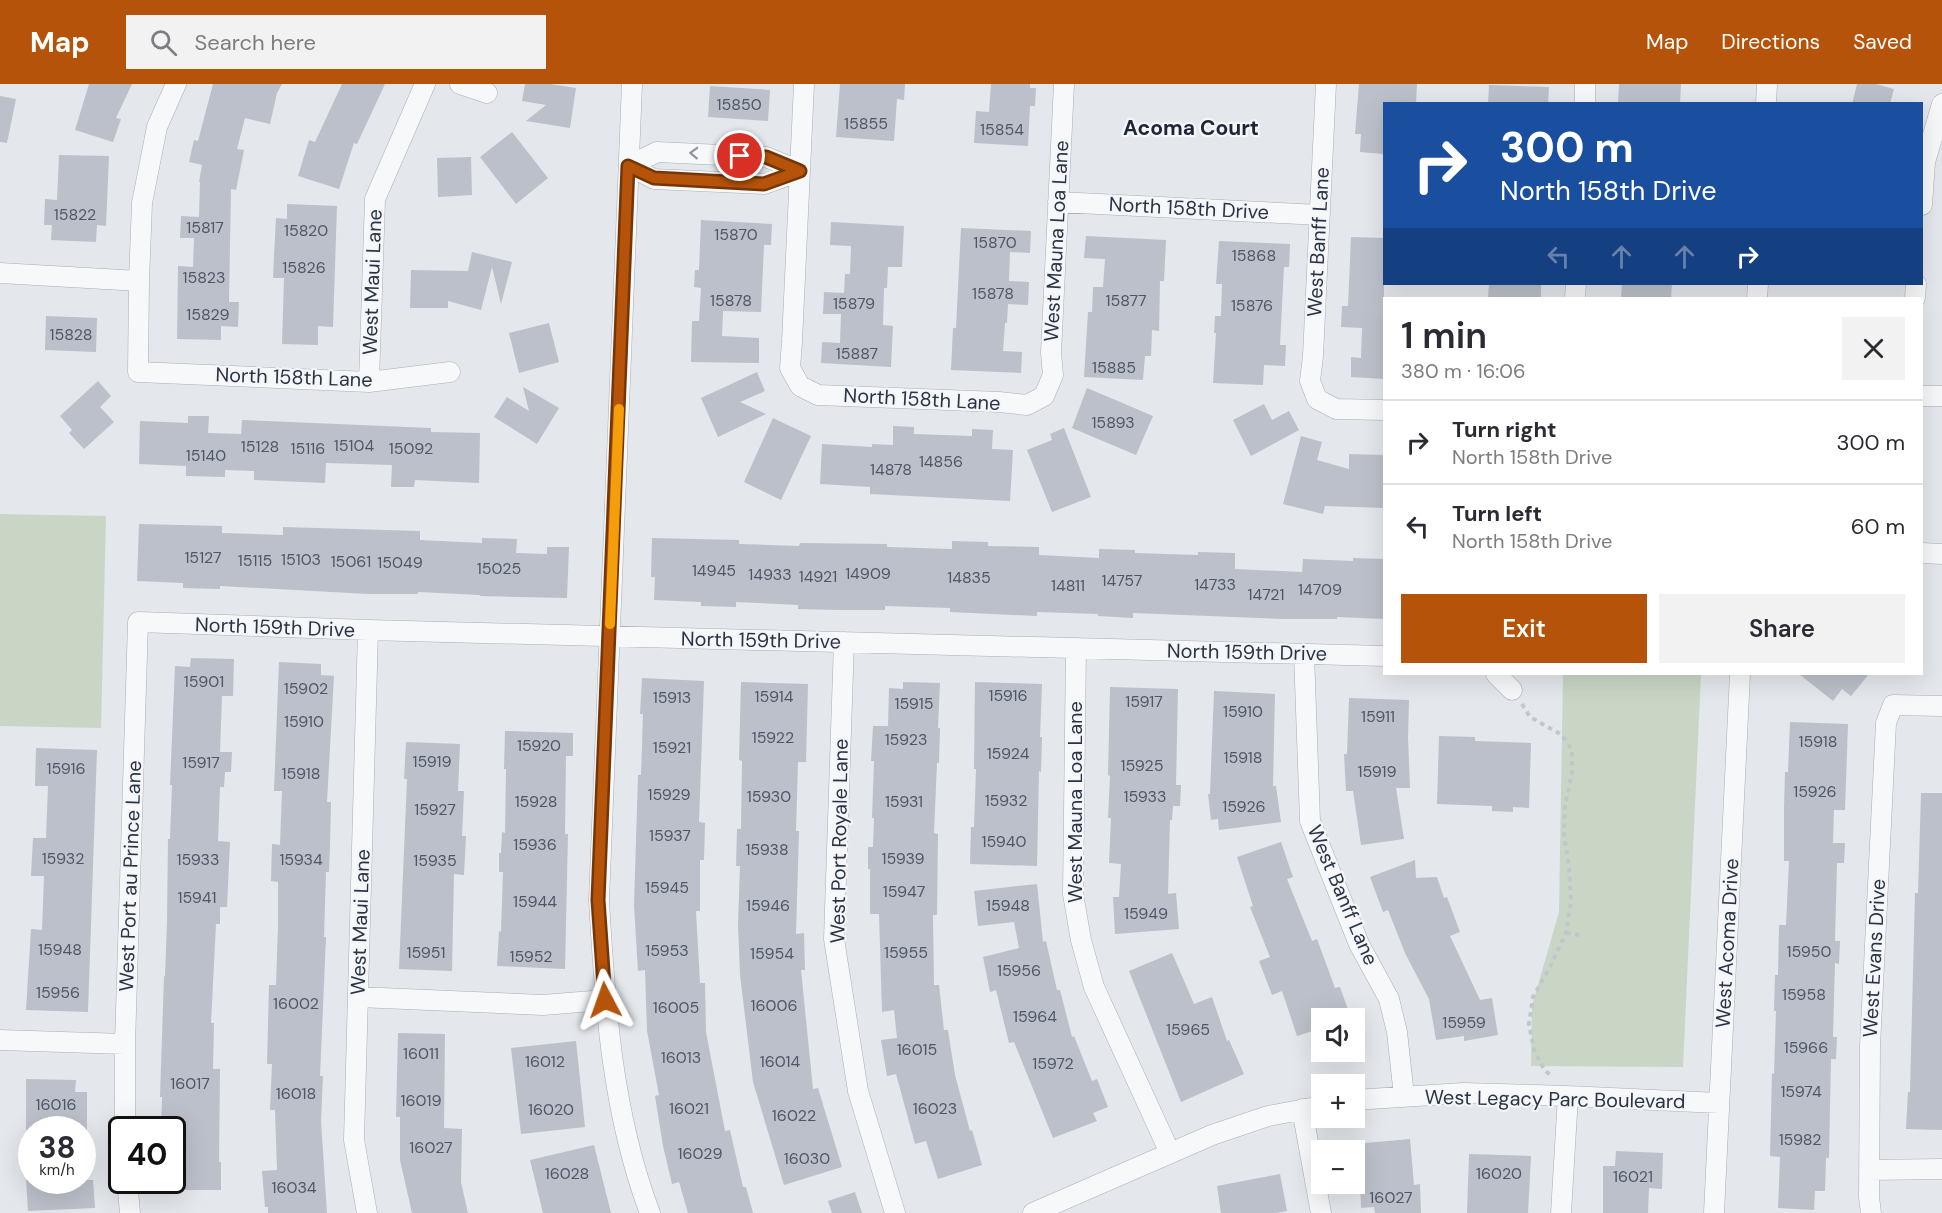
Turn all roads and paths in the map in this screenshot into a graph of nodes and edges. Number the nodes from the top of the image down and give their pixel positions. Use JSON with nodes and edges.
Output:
{"nodes":[{"id":1,"x":176,"y":84,"type":"edge"},
{"id":2,"x":425,"y":84,"type":"edge"},
{"id":3,"x":460,"y":84,"type":"edge"},
{"id":4,"x":632,"y":84,"type":"edge"},
{"id":5,"x":804,"y":84,"type":"edge"},
{"id":6,"x":1064,"y":84,"type":"edge"},
{"id":7,"x":1326,"y":84,"type":"edge"},
{"id":8,"x":1585,"y":84,"type":"edge"},
{"id":9,"x":1767,"y":84,"type":"edge"},
{"id":10,"x":487,"y":93,"type":"dead end"},
{"id":11,"x":1584,"y":102,"type":"edge"},
{"id":12,"x":1766,"y":102,"type":"edge"},
{"id":13,"x":1942,"y":104,"type":"edge"},
{"id":14,"x":728,"y":155,"type":"junction"},
{"id":15,"x":628,"y":166,"type":"junction"},
{"id":16,"x":800,"y":171,"type":"junction"},
{"id":17,"x":726,"y":182,"type":"junction"},
{"id":18,"x":1923,"y":190,"type":"edge"},
{"id":19,"x":1058,"y":201,"type":"junction"},
{"id":20,"x":1320,"y":215,"type":"junction"},
{"id":21,"x":0,"y":273,"type":"edge"},
{"id":22,"x":139,"y":281,"type":"junction"},
{"id":23,"x":450,"y":372,"type":"dead end"},
{"id":24,"x":369,"y":382,"type":"junction"},
{"id":25,"x":1044,"y":396,"type":"joint"},
{"id":26,"x":1923,"y":396,"type":"edge"},
{"id":27,"x":1942,"y":396,"type":"edge"},
{"id":28,"x":1383,"y":410,"type":"edge"},
{"id":29,"x":1923,"y":553,"type":"edge"},
{"id":30,"x":1942,"y":554,"type":"edge"},
{"id":31,"x":138,"y":622,"type":"joint"},
{"id":32,"x":368,"y":630,"type":"junction"},
{"id":33,"x":609,"y":636,"type":"junction"},
{"id":34,"x":844,"y":642,"type":"junction"},
{"id":35,"x":1076,"y":648,"type":"junction"},
{"id":36,"x":1304,"y":654,"type":"junction"},
{"id":37,"x":1383,"y":656,"type":"edge"},
{"id":38,"x":1497,"y":675,"type":"edge"},
{"id":39,"x":1740,"y":675,"type":"edge"},
{"id":40,"x":1512,"y":690,"type":"joint"},
{"id":41,"x":1942,"y":706,"type":"edge"},
{"id":42,"x":1566,"y":933,"type":"junction"},
{"id":43,"x":1580,"y":935,"type":"dead end"},
{"id":44,"x":358,"y":997,"type":"junction"},
{"id":45,"x":605,"y":1000,"type":"junction"},
{"id":46,"x":0,"y":1041,"type":"edge"},
{"id":47,"x":125,"y":1044,"type":"junction"},
{"id":48,"x":1404,"y":1096,"type":"junction"},
{"id":49,"x":1568,"y":1096,"type":"junction"},
{"id":50,"x":1365,"y":1099,"type":"edge"},
{"id":51,"x":1719,"y":1103,"type":"junction"},
{"id":52,"x":1311,"y":1108,"type":"edge"},
{"id":53,"x":1302,"y":1109,"type":"junction"},
{"id":54,"x":125,"y":1116,"type":"edge"},
{"id":55,"x":1170,"y":1153,"type":"junction"},
{"id":56,"x":1942,"y":1169,"type":"edge"},
{"id":57,"x":1869,"y":1170,"type":"junction"},
{"id":58,"x":128,"y":1194,"type":"edge"},
{"id":59,"x":130,"y":1213,"type":"edge"},
{"id":60,"x":367,"y":1213,"type":"edge"},
{"id":61,"x":650,"y":1213,"type":"edge"},
{"id":62,"x":895,"y":1213,"type":"edge"},
{"id":63,"x":1033,"y":1213,"type":"edge"},
{"id":64,"x":1321,"y":1213,"type":"edge"},
{"id":65,"x":1561,"y":1213,"type":"edge"},
{"id":66,"x":1714,"y":1213,"type":"edge"},
{"id":67,"x":1871,"y":1213,"type":"edge"}],
"edges":[{"from":1,"to":22,"type":"street"},
{"from":2,"to":24,"type":"street","name":"West Maui Lane"},
{"from":3,"to":10,"type":"street"},
{"from":4,"to":15,"type":"street"},
{"from":5,"to":16,"type":"street"},
{"from":6,"to":19,"type":"street","name":"West Mauna Loa Lane"},
{"from":7,"to":20,"type":"street","name":"West Banff Lane"},
{"from":8,"to":11,"type":"street"},
{"from":9,"to":12,"type":"street"},
{"from":13,"to":18,"type":"street"},
{"from":14,"to":15,"type":"street","one_way":true},
{"from":14,"to":16,"type":"street"},
{"from":14,"to":17,"type":"street"},
{"from":15,"to":17,"type":"street"},
{"from":15,"to":33,"type":"street"},
{"from":16,"to":17,"type":"street"},
{"from":16,"to":25,"type":"street","name":"North 158th Lane"},
{"from":19,"to":20,"type":"street","name":"North 158th Drive"},
{"from":19,"to":25,"type":"street","name":"West Mauna Loa Lane"},
{"from":20,"to":28,"type":"street","name":"West Banff Lane"},
{"from":21,"to":22,"type":"street"},
{"from":22,"to":24,"type":"street","name":"North 158th Lane"},
{"from":23,"to":24,"type":"street","name":"North 158th Lane"},
{"from":26,"to":27,"type":"street"},
{"from":29,"to":30,"type":"street"},
{"from":31,"to":32,"type":"street","name":"North 159th Drive"},
{"from":31,"to":47,"type":"street","name":"West Port au Prince Lane"},
{"from":32,"to":33,"type":"street","name":"North 159th Drive"},
{"from":32,"to":44,"type":"street","name":"West Maui Lane"},
{"from":33,"to":34,"type":"street","name":"North 159th Drive"},
{"from":33,"to":45,"type":"street"},
{"from":34,"to":35,"type":"street","name":"North 159th Drive"},
{"from":34,"to":62,"type":"street","name":"West Port Royale Lane"},
{"from":35,"to":36,"type":"street","name":"North 159th Drive"},
{"from":35,"to":55,"type":"street","name":"West Mauna Loa Lane"},
{"from":36,"to":37,"type":"street","name":"North 159th Drive"},
{"from":36,"to":48,"type":"street","name":"West Banff Lane"},
{"from":38,"to":40,"type":"street"},
{"from":39,"to":51,"type":"street","name":"West Acoma Drive"},
{"from":40,"to":42,"type":"path"},
{"from":41,"to":57,"type":"street","name":"West Evans Drive"},
{"from":42,"to":43,"type":"path"},
{"from":42,"to":49,"type":"path"},
{"from":44,"to":45,"type":"street"},
{"from":44,"to":60,"type":"street","name":"West Maui Lane"},
{"from":45,"to":61,"type":"street"},
{"from":46,"to":47,"type":"street"},
{"from":47,"to":54,"type":"street","name":"West Port au Prince Lane"},
{"from":48,"to":49,"type":"street","name":"West Legacy Parc Boulevard"},
{"from":48,"to":50,"type":"street","name":"West Legacy Parc Boulevard"},
{"from":49,"to":51,"type":"street","name":"West Legacy Parc Boulevard"},
{"from":49,"to":65,"type":"street"},
{"from":51,"to":66,"type":"street","name":"West Acoma Drive"},
{"from":52,"to":53,"type":"street"},
{"from":53,"to":55,"type":"street"},
{"from":53,"to":64,"type":"street"},
{"from":55,"to":63,"type":"street"},
{"from":56,"to":57,"type":"street"},
{"from":57,"to":67,"type":"street","name":"West Evans Drive"},
{"from":58,"to":59,"type":"street"}]}
